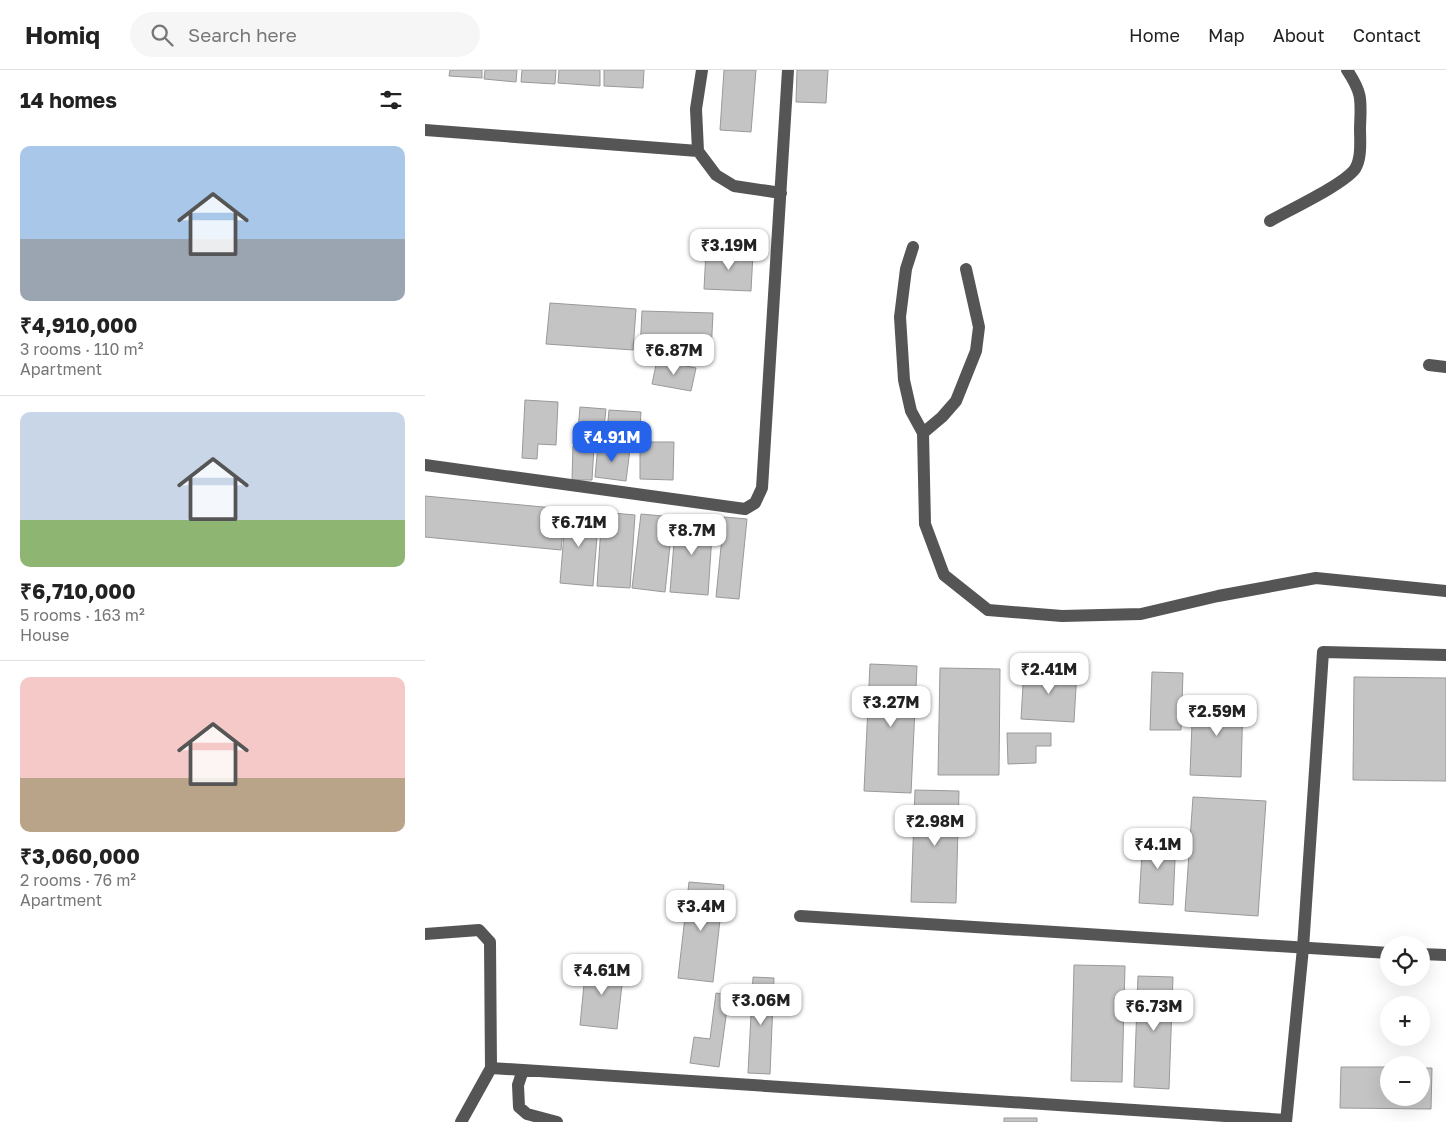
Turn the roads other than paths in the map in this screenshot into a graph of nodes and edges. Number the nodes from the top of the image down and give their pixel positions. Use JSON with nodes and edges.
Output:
{"nodes":[{"id":1,"x":702,"y":70,"type":"edge"},
{"id":2,"x":788,"y":70,"type":"edge"},
{"id":3,"x":1347,"y":70,"type":"edge"},
{"id":4,"x":425,"y":130,"type":"edge"},
{"id":5,"x":698,"y":151,"type":"junction"},
{"id":6,"x":781,"y":193,"type":"junction"},
{"id":7,"x":1270,"y":221,"type":"dead end"},
{"id":8,"x":913,"y":247,"type":"dead end"},
{"id":9,"x":966,"y":269,"type":"dead end"},
{"id":10,"x":1429,"y":365,"type":"dead end"},
{"id":11,"x":1446,"y":366,"type":"edge"},
{"id":12,"x":923,"y":433,"type":"junction"},
{"id":13,"x":425,"y":465,"type":"edge"},
{"id":14,"x":1446,"y":591,"type":"edge"},
{"id":15,"x":1446,"y":655,"type":"edge"},
{"id":16,"x":800,"y":916,"type":"dead end"},
{"id":17,"x":425,"y":934,"type":"edge"},
{"id":18,"x":1303,"y":948,"type":"junction"},
{"id":19,"x":1380,"y":952,"type":"edge"},
{"id":20,"x":1430,"y":954,"type":"edge"},
{"id":21,"x":1446,"y":955,"type":"edge"},
{"id":22,"x":491,"y":1068,"type":"junction"},
{"id":23,"x":523,"y":1070,"type":"junction"},
{"id":24,"x":1286,"y":1121,"type":"edge"},
{"id":25,"x":461,"y":1122,"type":"edge"},
{"id":26,"x":557,"y":1122,"type":"edge"}],
"edges":[{"from":1,"to":5,"type":"street"},
{"from":2,"to":6,"type":"street"},
{"from":3,"to":7,"type":"street"},
{"from":4,"to":5,"type":"street"},
{"from":5,"to":6,"type":"street"},
{"from":6,"to":13,"type":"street"},
{"from":8,"to":12,"type":"street"},
{"from":9,"to":12,"type":"street"},
{"from":10,"to":11,"type":"street"},
{"from":12,"to":14,"type":"street"},
{"from":15,"to":18,"type":"street"},
{"from":16,"to":18,"type":"street"},
{"from":17,"to":22,"type":"street"},
{"from":18,"to":19,"type":"street"},
{"from":18,"to":24,"type":"street"},
{"from":20,"to":21,"type":"street"},
{"from":22,"to":23,"type":"street"},
{"from":22,"to":25,"type":"street"},
{"from":23,"to":24,"type":"street"},
{"from":23,"to":26,"type":"street"}]}
